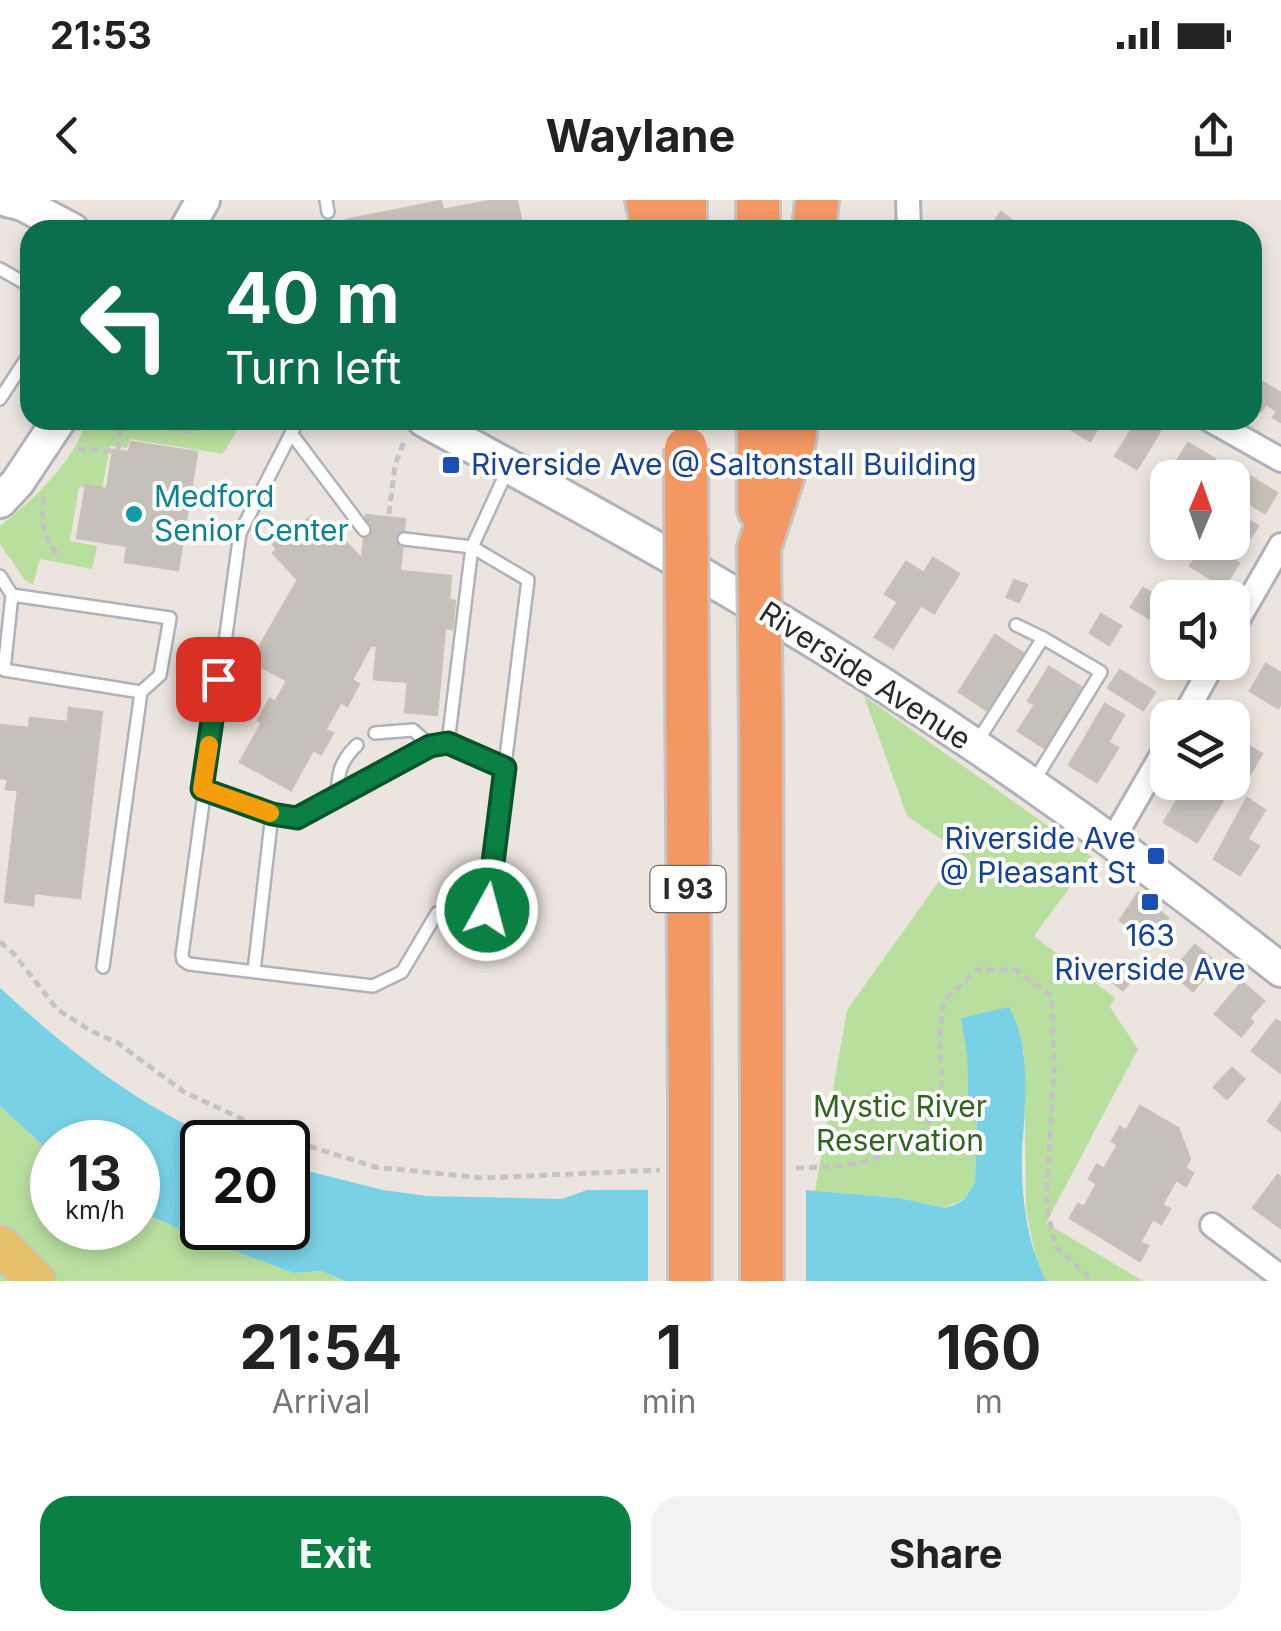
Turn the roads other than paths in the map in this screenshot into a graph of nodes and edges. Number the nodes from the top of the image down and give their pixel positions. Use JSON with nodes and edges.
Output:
{"nodes":[{"id":1,"x":16,"y":201,"type":"edge"},
{"id":2,"x":53,"y":220,"type":"edge"},
{"id":3,"x":20,"y":368,"type":"edge"},
{"id":4,"x":0,"y":399,"type":"edge"},
{"id":5,"x":52,"y":430,"type":"edge"},
{"id":6,"x":293,"y":430,"type":"edge"},
{"id":7,"x":434,"y":430,"type":"edge"},
{"id":8,"x":760,"y":430,"type":"edge"},
{"id":9,"x":795,"y":430,"type":"edge"},
{"id":10,"x":1228,"y":430,"type":"edge"},
{"id":11,"x":291,"y":433,"type":"junction"},
{"id":12,"x":686,"y":434,"type":"edge"},
{"id":13,"x":1281,"y":460,"type":"edge"},
{"id":14,"x":509,"y":466,"type":"junction"},
{"id":15,"x":0,"y":501,"type":"edge"},
{"id":16,"x":766,"y":502,"type":"junction"},
{"id":17,"x":364,"y":530,"type":"dead end"},
{"id":18,"x":404,"y":538,"type":"dead end"},
{"id":19,"x":1281,"y":545,"type":"edge"},
{"id":20,"x":472,"y":547,"type":"junction"},
{"id":21,"x":0,"y":576,"type":"edge"},
{"id":22,"x":12,"y":595,"type":"junction"},
{"id":23,"x":1250,"y":599,"type":"edge"},
{"id":24,"x":1016,"y":625,"type":"dead end"},
{"id":25,"x":1043,"y":638,"type":"junction"},
{"id":26,"x":2,"y":670,"type":"edge"},
{"id":27,"x":141,"y":692,"type":"junction"},
{"id":28,"x":375,"y":734,"type":"dead end"},
{"id":29,"x":448,"y":743,"type":"junction"},
{"id":30,"x":357,"y":745,"type":"dead end"},
{"id":31,"x":430,"y":746,"type":"junction"},
{"id":32,"x":974,"y":746,"type":"junction"},
{"id":33,"x":505,"y":768,"type":"junction"},
{"id":34,"x":1150,"y":775,"type":"edge"},
{"id":35,"x":1032,"y":784,"type":"junction"},
{"id":36,"x":202,"y":789,"type":"junction"},
{"id":37,"x":336,"y":796,"type":"junction"},
{"id":38,"x":272,"y":814,"type":"junction"},
{"id":39,"x":1112,"y":841,"type":"junction"},
{"id":40,"x":103,"y":967,"type":"dead end"},
{"id":41,"x":1281,"y":970,"type":"edge"},
{"id":42,"x":254,"y":971,"type":"junction"},
{"id":43,"x":1212,"y":1225,"type":"dead end"},
{"id":44,"x":0,"y":1245,"type":"edge"},
{"id":45,"x":1281,"y":1277,"type":"edge"},
{"id":46,"x":36,"y":1281,"type":"edge"},
{"id":47,"x":690,"y":1281,"type":"edge"},
{"id":48,"x":762,"y":1281,"type":"edge"}],
"edges":[{"from":1,"to":2,"type":"main road"},
{"from":3,"to":4,"type":"lane"},
{"from":5,"to":15,"type":"main road"},
{"from":6,"to":11,"type":"lane"},
{"from":7,"to":14,"type":"main road","name":"Riverside Avenue"},
{"from":8,"to":16,"type":"highway","number":"I 93"},
{"from":9,"to":16,"type":"highway"},
{"from":10,"to":13,"type":"street"},
{"from":11,"to":17,"type":"lane"},
{"from":11,"to":36,"type":"lane"},
{"from":12,"to":47,"type":"highway","number":"I 93","bridge":true},
{"from":14,"to":20,"type":"lane"},
{"from":14,"to":32,"type":"main road","name":"Riverside Avenue"},
{"from":16,"to":48,"type":"highway","number":"I 93","bridge":true},
{"from":18,"to":20,"type":"lane"},
{"from":19,"to":23,"type":"street"},
{"from":20,"to":29,"type":"lane"},
{"from":20,"to":33,"type":"lane"},
{"from":21,"to":22,"type":"lane"},
{"from":22,"to":26,"type":"lane"},
{"from":22,"to":27,"type":"lane"},
{"from":24,"to":25,"type":"lane"},
{"from":25,"to":32,"type":"lane"},
{"from":25,"to":35,"type":"lane"},
{"from":26,"to":27,"type":"lane"},
{"from":27,"to":40,"type":"lane"},
{"from":28,"to":31,"type":"lane"},
{"from":29,"to":31,"type":"lane"},
{"from":29,"to":33,"type":"lane"},
{"from":30,"to":37,"type":"lane"},
{"from":31,"to":37,"type":"lane"},
{"from":32,"to":35,"type":"main road","name":"Riverside Avenue"},
{"from":33,"to":42,"type":"lane"},
{"from":34,"to":39,"type":"street"},
{"from":35,"to":39,"type":"main road","name":"Riverside Avenue"},
{"from":36,"to":38,"type":"lane"},
{"from":36,"to":42,"type":"lane"},
{"from":37,"to":38,"type":"lane"},
{"from":38,"to":42,"type":"lane"},
{"from":39,"to":41,"type":"main road","name":"Riverside Avenue"},
{"from":43,"to":45,"type":"street"},
{"from":44,"to":46,"type":"main road"}]}
